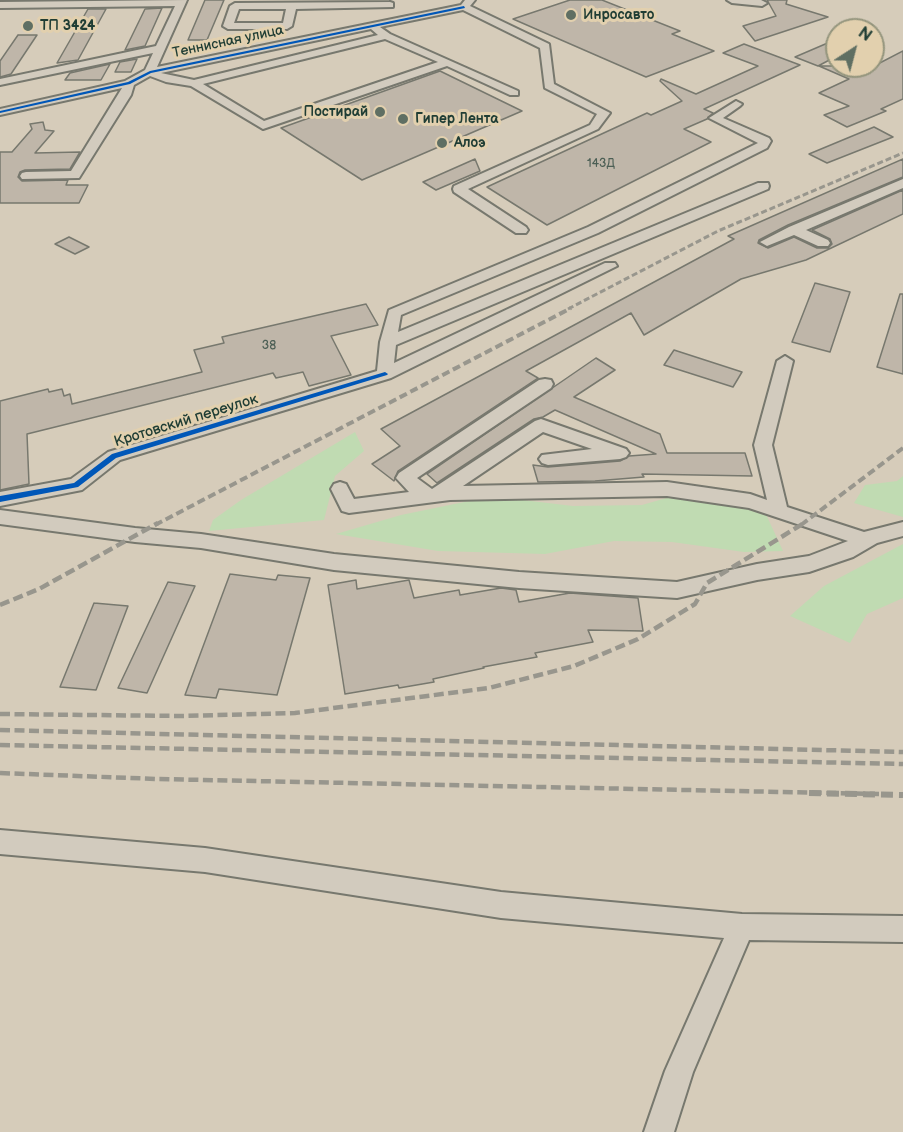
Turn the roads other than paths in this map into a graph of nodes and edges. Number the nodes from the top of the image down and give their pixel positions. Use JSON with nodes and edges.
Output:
{"nodes":[{"id":1,"x":730,"y":0,"type":"edge"},
{"id":2,"x":181,"y":2,"type":"edge"},
{"id":3,"x":256,"y":3,"type":"edge"},
{"id":4,"x":467,"y":3,"type":"edge"},
{"id":5,"x":762,"y":3,"type":"dead end"},
{"id":6,"x":390,"y":5,"type":"dead end"},
{"id":7,"x":292,"y":6,"type":"junction"},
{"id":8,"x":6,"y":8,"type":"edge"},
{"id":9,"x":741,"y":12,"type":"dead end"},
{"id":10,"x":287,"y":26,"type":"junction"},
{"id":11,"x":372,"y":26,"type":"junction"},
{"id":12,"x":386,"y":36,"type":"junction"},
{"id":13,"x":306,"y":40,"type":"junction"},
{"id":14,"x":161,"y":48,"type":"junction"},
{"id":15,"x":448,"y":62,"type":"junction"},
{"id":16,"x":150,"y":72,"type":"junction"},
{"id":17,"x":0,"y":82,"type":"edge"},
{"id":18,"x":129,"y":83,"type":"junction"},
{"id":19,"x":194,"y":83,"type":"junction"},
{"id":20,"x":514,"y":93,"type":"dead end"},
{"id":21,"x":736,"y":104,"type":"dead end"},
{"id":22,"x":0,"y":112,"type":"edge"},
{"id":23,"x":26,"y":176,"type":"dead end"},
{"id":24,"x":903,"y":183,"type":"edge"},
{"id":25,"x":764,"y":186,"type":"dead end"},
{"id":26,"x":521,"y":230,"type":"dead end"},
{"id":27,"x":794,"y":230,"type":"junction"},
{"id":28,"x":767,"y":242,"type":"dead end"},
{"id":29,"x":823,"y":243,"type":"dead end"},
{"id":30,"x":610,"y":266,"type":"dead end"},
{"id":31,"x":388,"y":342,"type":"junction"},
{"id":32,"x":785,"y":360,"type":"dead end"},
{"id":33,"x":385,"y":374,"type":"junction"},
{"id":34,"x":545,"y":384,"type":"dead end"},
{"id":35,"x":548,"y":459,"type":"dead end"},
{"id":36,"x":340,"y":489,"type":"dead end"},
{"id":37,"x":432,"y":495,"type":"junction"},
{"id":38,"x":0,"y":499,"type":"edge"},
{"id":39,"x":779,"y":510,"type":"junction"},
{"id":40,"x":0,"y":517,"type":"edge"},
{"id":41,"x":903,"y":529,"type":"edge"},
{"id":42,"x":866,"y":540,"type":"junction"},
{"id":43,"x":0,"y":842,"type":"edge"},
{"id":44,"x":742,"y":927,"type":"junction"},
{"id":45,"x":903,"y":928,"type":"edge"},
{"id":46,"x":659,"y":1132,"type":"edge"}],
"edges":[{"from":1,"to":5,"type":"street"},
{"from":1,"to":9,"type":"street"},
{"from":2,"to":8,"type":"street"},
{"from":2,"to":14,"type":"street"},
{"from":3,"to":7,"type":"street"},
{"from":3,"to":10,"type":"street"},
{"from":4,"to":11,"type":"street","name":"Теннисная улица"},
{"from":4,"to":26,"type":"street"},
{"from":6,"to":7,"type":"street"},
{"from":7,"to":10,"type":"street"},
{"from":10,"to":13,"type":"street"},
{"from":11,"to":12,"type":"street"},
{"from":11,"to":13,"type":"street","name":"Теннисная улица"},
{"from":12,"to":15,"type":"street"},
{"from":12,"to":19,"type":"street"},
{"from":13,"to":16,"type":"street","name":"Теннисная улица"},
{"from":14,"to":16,"type":"street"},
{"from":14,"to":17,"type":"street"},
{"from":15,"to":19,"type":"street"},
{"from":15,"to":20,"type":"street"},
{"from":16,"to":18,"type":"street","name":"Теннисная улица"},
{"from":16,"to":19,"type":"street"},
{"from":18,"to":22,"type":"street","name":"Теннисная улица"},
{"from":18,"to":23,"type":"street"},
{"from":21,"to":31,"type":"street"},
{"from":24,"to":27,"type":"street"},
{"from":25,"to":31,"type":"street"},
{"from":27,"to":28,"type":"street"},
{"from":27,"to":29,"type":"street"},
{"from":30,"to":33,"type":"street","name":"Кротовский переулок"},
{"from":31,"to":33,"type":"street"},
{"from":32,"to":39,"type":"street"},
{"from":33,"to":38,"type":"street","name":"Кротовский переулок"},
{"from":34,"to":37,"type":"street"},
{"from":35,"to":37,"type":"street"},
{"from":36,"to":37,"type":"street"},
{"from":37,"to":39,"type":"street"},
{"from":39,"to":42,"type":"street"},
{"from":40,"to":42,"type":"street"},
{"from":41,"to":42,"type":"street"},
{"from":43,"to":44,"type":"street"},
{"from":44,"to":45,"type":"street"},
{"from":44,"to":46,"type":"street"}]}
